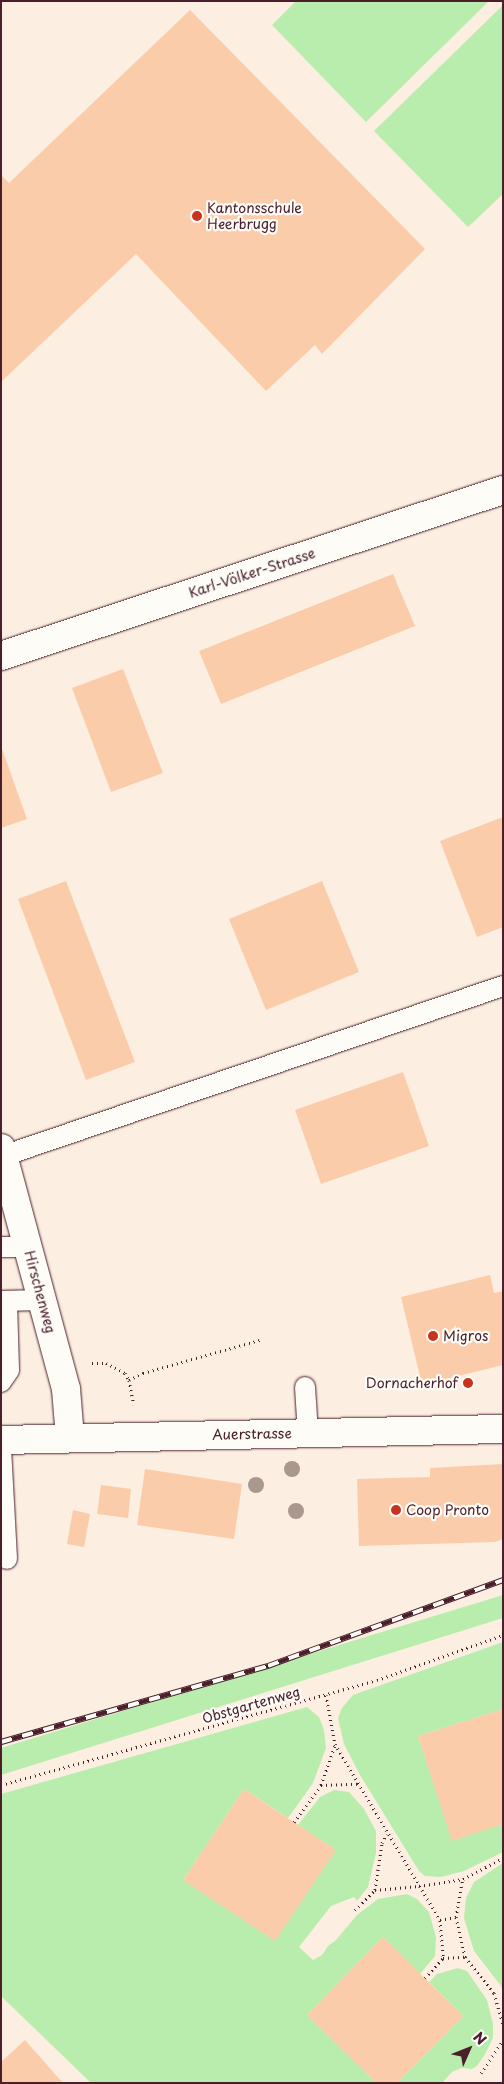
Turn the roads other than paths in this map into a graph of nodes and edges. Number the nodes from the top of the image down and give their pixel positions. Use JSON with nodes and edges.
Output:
{"nodes":[{"id":1,"x":503,"y":490,"type":"edge"},
{"id":2,"x":1,"y":656,"type":"edge"},
{"id":3,"x":503,"y":986,"type":"edge"},
{"id":4,"x":2,"y":1152,"type":"edge"},
{"id":5,"x":28,"y":1246,"type":"junction"},
{"id":6,"x":1,"y":1247,"type":"edge"},
{"id":7,"x":42,"y":1300,"type":"junction"},
{"id":8,"x":4,"y":1301,"type":"edge"},
{"id":9,"x":1,"y":1382,"type":"edge"},
{"id":10,"x":305,"y":1387,"type":"dead end"},
{"id":11,"x":503,"y":1429,"type":"edge"},
{"id":12,"x":308,"y":1433,"type":"junction"},
{"id":13,"x":70,"y":1438,"type":"junction"},
{"id":14,"x":1,"y":1440,"type":"edge"},
{"id":15,"x":1,"y":1448,"type":"edge"},
{"id":16,"x":3,"y":1493,"type":"edge"},
{"id":17,"x":6,"y":1559,"type":"dead end"}],
"edges":[{"from":1,"to":2,"type":"street","name":"Karl-Völker-Strasse"},
{"from":3,"to":4,"type":"lane"},
{"from":4,"to":5,"type":"street","name":"Hirschenweg"},
{"from":5,"to":6,"type":"lane"},
{"from":5,"to":7,"type":"street","name":"Hirschenweg"},
{"from":7,"to":8,"type":"lane"},
{"from":7,"to":13,"type":"street","name":"Hirschenweg"},
{"from":8,"to":9,"type":"lane"},
{"from":10,"to":12,"type":"lane"},
{"from":11,"to":12,"type":"street","name":"Auerstrasse"},
{"from":12,"to":13,"type":"street","name":"Auerstrasse"},
{"from":13,"to":14,"type":"street","name":"Auerstrasse"},
{"from":15,"to":16,"type":"lane"},
{"from":16,"to":17,"type":"lane"}]}
